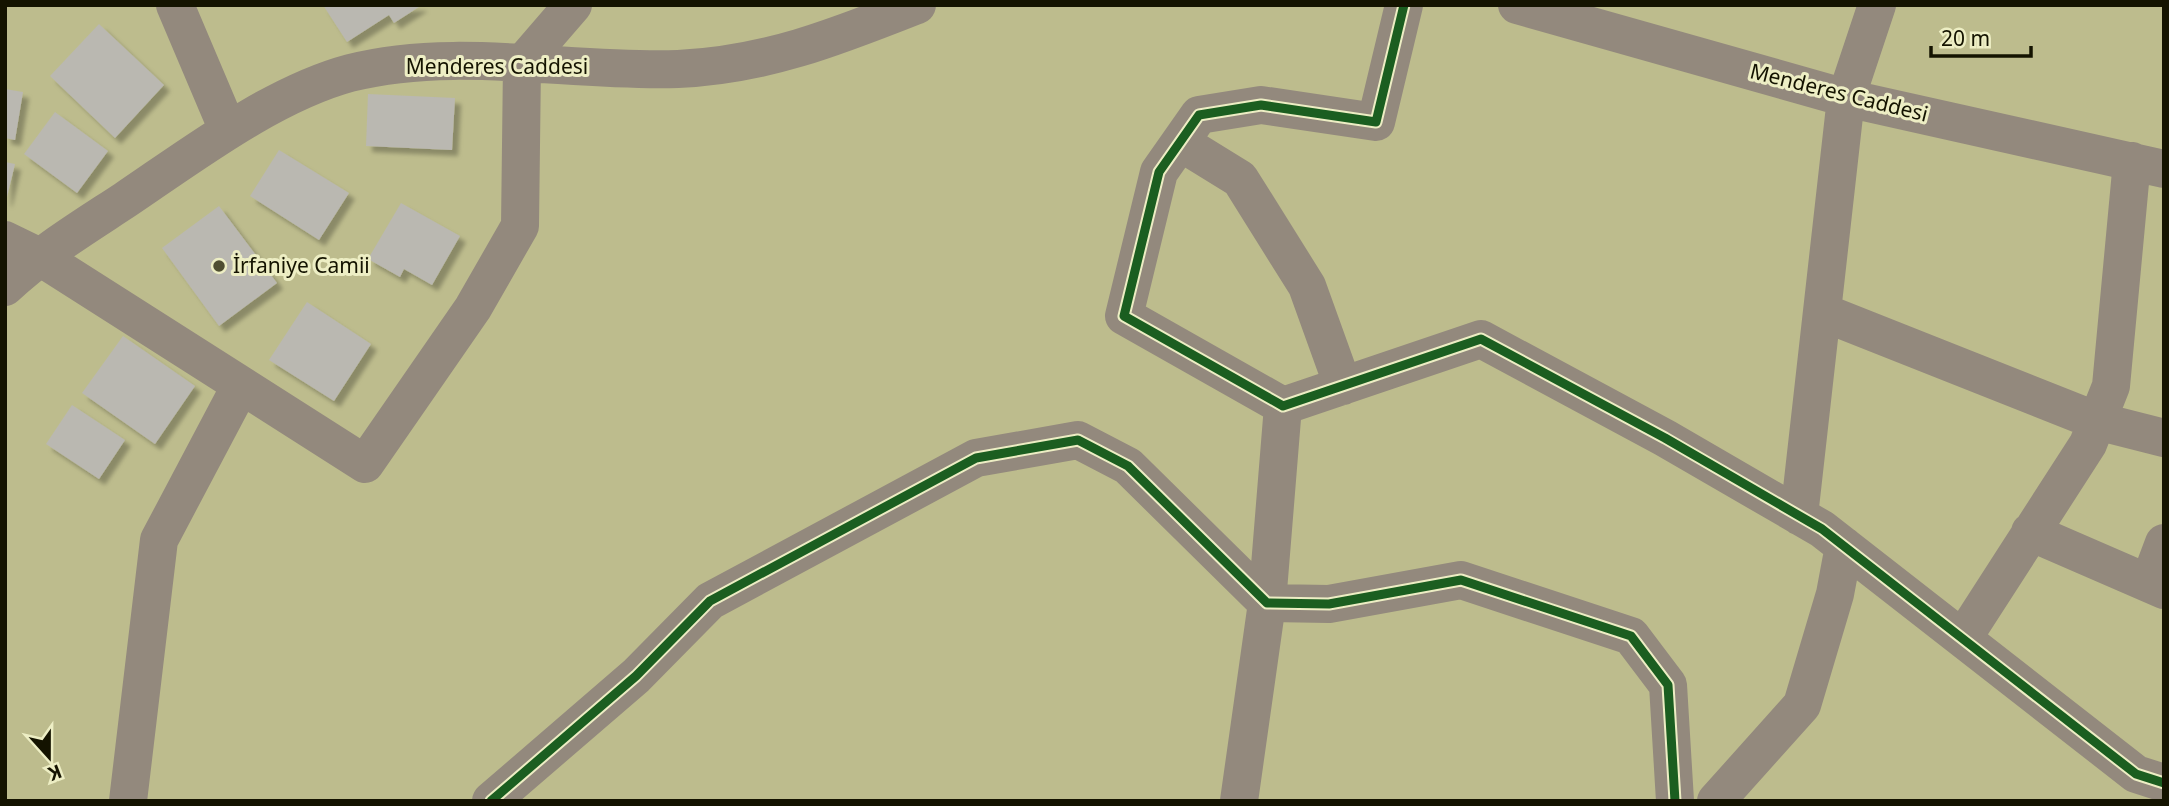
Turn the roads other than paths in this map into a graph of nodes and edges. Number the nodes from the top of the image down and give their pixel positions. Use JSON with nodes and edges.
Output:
{"nodes":[{"id":1,"x":175,"y":5,"type":"edge"},
{"id":2,"x":573,"y":5,"type":"edge"},
{"id":3,"x":917,"y":5,"type":"edge"},
{"id":4,"x":1404,"y":5,"type":"edge"},
{"id":5,"x":1517,"y":5,"type":"edge"},
{"id":6,"x":1877,"y":5,"type":"edge"},
{"id":7,"x":522,"y":64,"type":"junction"},
{"id":8,"x":1846,"y":98,"type":"junction"},
{"id":9,"x":228,"y":130,"type":"junction"},
{"id":10,"x":1180,"y":142,"type":"junction"},
{"id":11,"x":2148,"y":165,"type":"edge"},
{"id":12,"x":5,"y":240,"type":"edge"},
{"id":13,"x":40,"y":257,"type":"junction"},
{"id":14,"x":5,"y":287,"type":"edge"},
{"id":15,"x":1822,"y":312,"type":"junction"},
{"id":16,"x":241,"y":385,"type":"junction"},
{"id":17,"x":1343,"y":386,"type":"junction"},
{"id":18,"x":1283,"y":406,"type":"junction"},
{"id":19,"x":2097,"y":421,"type":"junction"},
{"id":20,"x":2164,"y":438,"type":"edge"},
{"id":21,"x":1799,"y":516,"type":"junction"},
{"id":22,"x":2030,"y":532,"type":"junction"},
{"id":23,"x":2164,"y":543,"type":"edge"},
{"id":24,"x":1844,"y":546,"type":"junction"},
{"id":25,"x":2156,"y":587,"type":"edge"},
{"id":26,"x":1267,"y":603,"type":"junction"},
{"id":27,"x":1963,"y":638,"type":"junction"},
{"id":28,"x":2164,"y":783,"type":"edge"},
{"id":29,"x":494,"y":799,"type":"edge"},
{"id":30,"x":128,"y":801,"type":"edge"},
{"id":31,"x":1239,"y":801,"type":"edge"},
{"id":32,"x":1675,"y":801,"type":"edge"},
{"id":33,"x":1716,"y":801,"type":"edge"}],
"edges":[{"from":1,"to":9,"type":"street"},
{"from":2,"to":7,"type":"street"},
{"from":3,"to":7,"type":"street","name":"Menderes Caddesi"},
{"from":4,"to":10,"type":"street"},
{"from":5,"to":8,"type":"street","name":"Menderes Caddesi"},
{"from":6,"to":8,"type":"street"},
{"from":7,"to":9,"type":"street","name":"Menderes Caddesi"},
{"from":7,"to":16,"type":"street"},
{"from":8,"to":11,"type":"street","name":"Menderes Caddesi"},
{"from":8,"to":15,"type":"street"},
{"from":9,"to":13,"type":"street","name":"Menderes Caddesi"},
{"from":10,"to":17,"type":"street"},
{"from":10,"to":18,"type":"street"},
{"from":11,"to":19,"type":"street"},
{"from":12,"to":13,"type":"street"},
{"from":13,"to":14,"type":"street","name":"Menderes Caddesi"},
{"from":13,"to":16,"type":"street"},
{"from":15,"to":19,"type":"street"},
{"from":15,"to":21,"type":"street"},
{"from":16,"to":30,"type":"street"},
{"from":17,"to":18,"type":"street"},
{"from":17,"to":21,"type":"street"},
{"from":18,"to":26,"type":"street"},
{"from":19,"to":20,"type":"street"},
{"from":19,"to":22,"type":"street"},
{"from":21,"to":24,"type":"street"},
{"from":22,"to":25,"type":"street"},
{"from":22,"to":27,"type":"street"},
{"from":23,"to":25,"type":"street"},
{"from":24,"to":27,"type":"street"},
{"from":24,"to":33,"type":"street"},
{"from":26,"to":29,"type":"street"},
{"from":26,"to":31,"type":"street"},
{"from":26,"to":32,"type":"street"},
{"from":27,"to":28,"type":"street"}]}
